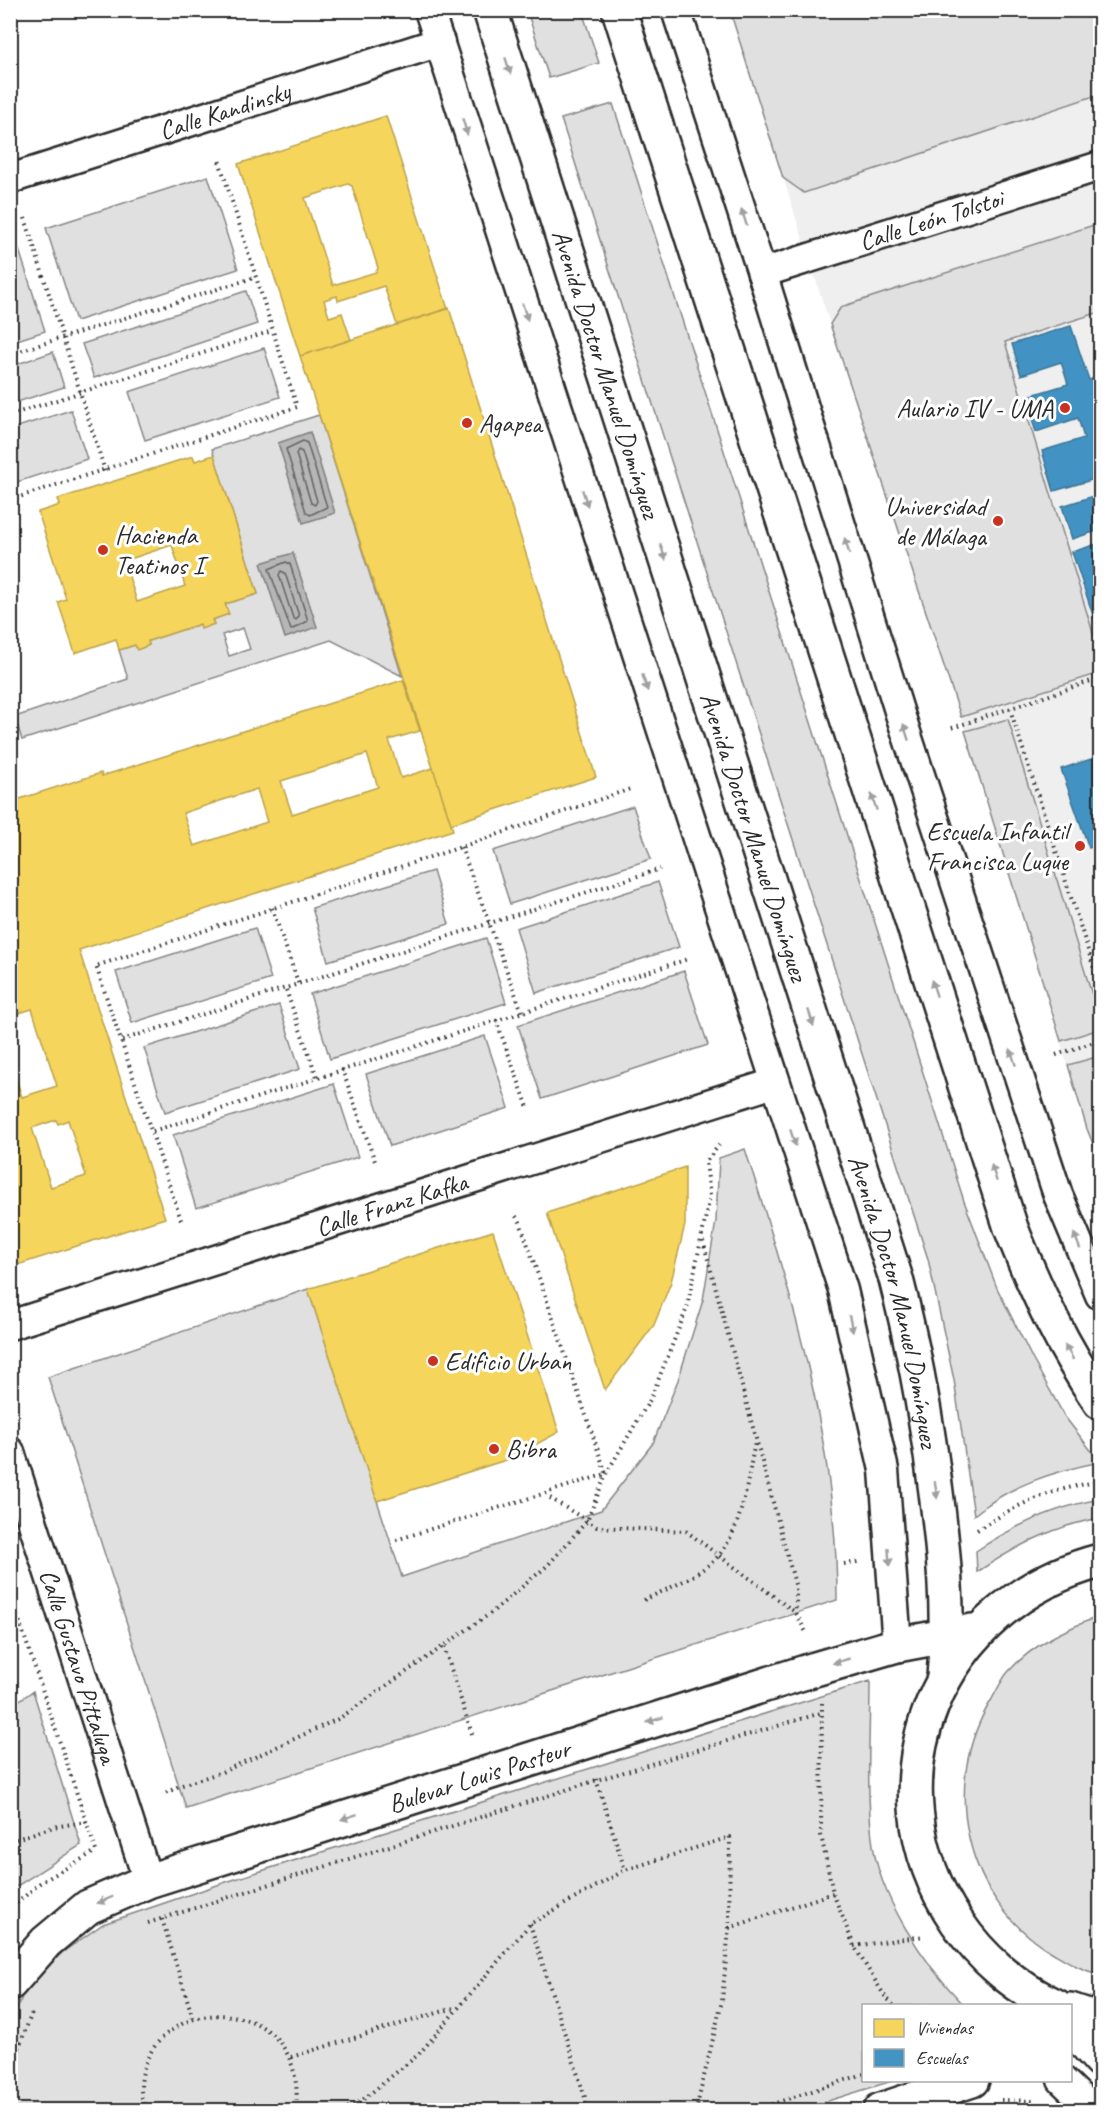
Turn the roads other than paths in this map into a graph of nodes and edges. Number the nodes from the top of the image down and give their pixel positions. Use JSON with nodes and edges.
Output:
{"nodes":[{"id":1,"x":429,"y":10,"type":"edge"},
{"id":2,"x":490,"y":10,"type":"edge"},
{"id":3,"x":619,"y":10,"type":"edge"},
{"id":4,"x":676,"y":10,"type":"edge"},
{"id":5,"x":440,"y":42,"type":"junction"},
{"id":6,"x":1101,"y":166,"type":"edge"},
{"id":7,"x":10,"y":179,"type":"edge"},
{"id":8,"x":762,"y":273,"type":"junction"},
{"id":9,"x":774,"y":1083,"type":"junction"},
{"id":10,"x":1101,"y":1294,"type":"edge"},
{"id":11,"x":10,"y":1326,"type":"edge"},
{"id":12,"x":1101,"y":1402,"type":"edge"},
{"id":13,"x":10,"y":1452,"type":"edge"},
{"id":14,"x":1101,"y":1561,"type":"edge"},
{"id":15,"x":980,"y":1629,"type":"junction"},
{"id":16,"x":948,"y":1636,"type":"junction"},
{"id":17,"x":897,"y":1645,"type":"junction"},
{"id":18,"x":944,"y":1678,"type":"junction"},
{"id":19,"x":148,"y":1881,"type":"junction"},
{"id":20,"x":10,"y":1983,"type":"edge"},
{"id":21,"x":1045,"y":2004,"type":"edge"},
{"id":22,"x":966,"y":2082,"type":"edge"},
{"id":23,"x":1064,"y":2082,"type":"edge"},
{"id":24,"x":881,"y":2110,"type":"edge"},
{"id":25,"x":1093,"y":2110,"type":"edge"}],
"edges":[{"from":1,"to":5,"type":"street","name":"Avenida Doctor Manuel Domínguez"},
{"from":2,"to":16,"type":"main road","name":"Avenida Doctor Manuel Domínguez","one_way":true},
{"from":12,"to":3,"type":"main road","one_way":true},
{"from":8,"to":4,"type":"street","one_way":true},
{"from":5,"to":7,"type":"street","name":"Calle Kandinsky"},
{"from":5,"to":9,"type":"street","name":"Avenida Doctor Manuel Domínguez","one_way":true},
{"from":6,"to":8,"type":"street","name":"Calle León Tolstoi"},
{"from":10,"to":8,"type":"street","one_way":true},
{"from":9,"to":11,"type":"street","name":"Calle Franz Kafka"},
{"from":9,"to":17,"type":"street","name":"Avenida Doctor Manuel Domínguez","one_way":true},
{"from":13,"to":19,"type":"street","name":"Calle Gustavo Pittaluga"},
{"from":14,"to":15,"type":"main road"},
{"from":15,"to":16,"type":"main road","name":"Bulevar Louis Pasteur"},
{"from":15,"to":18,"type":"main road"},
{"from":16,"to":17,"type":"main road","name":"Bulevar Louis Pasteur"},
{"from":16,"to":18,"type":"main road","name":"Avenida Doctor Manuel Domínguez"},
{"from":17,"to":19,"type":"main road","name":"Bulevar Louis Pasteur","one_way":true},
{"from":18,"to":21,"type":"main road"},
{"from":19,"to":20,"type":"main road","name":"Bulevar Louis Pasteur","one_way":true},
{"from":22,"to":24,"type":"main road"},
{"from":23,"to":25,"type":"street"}]}
